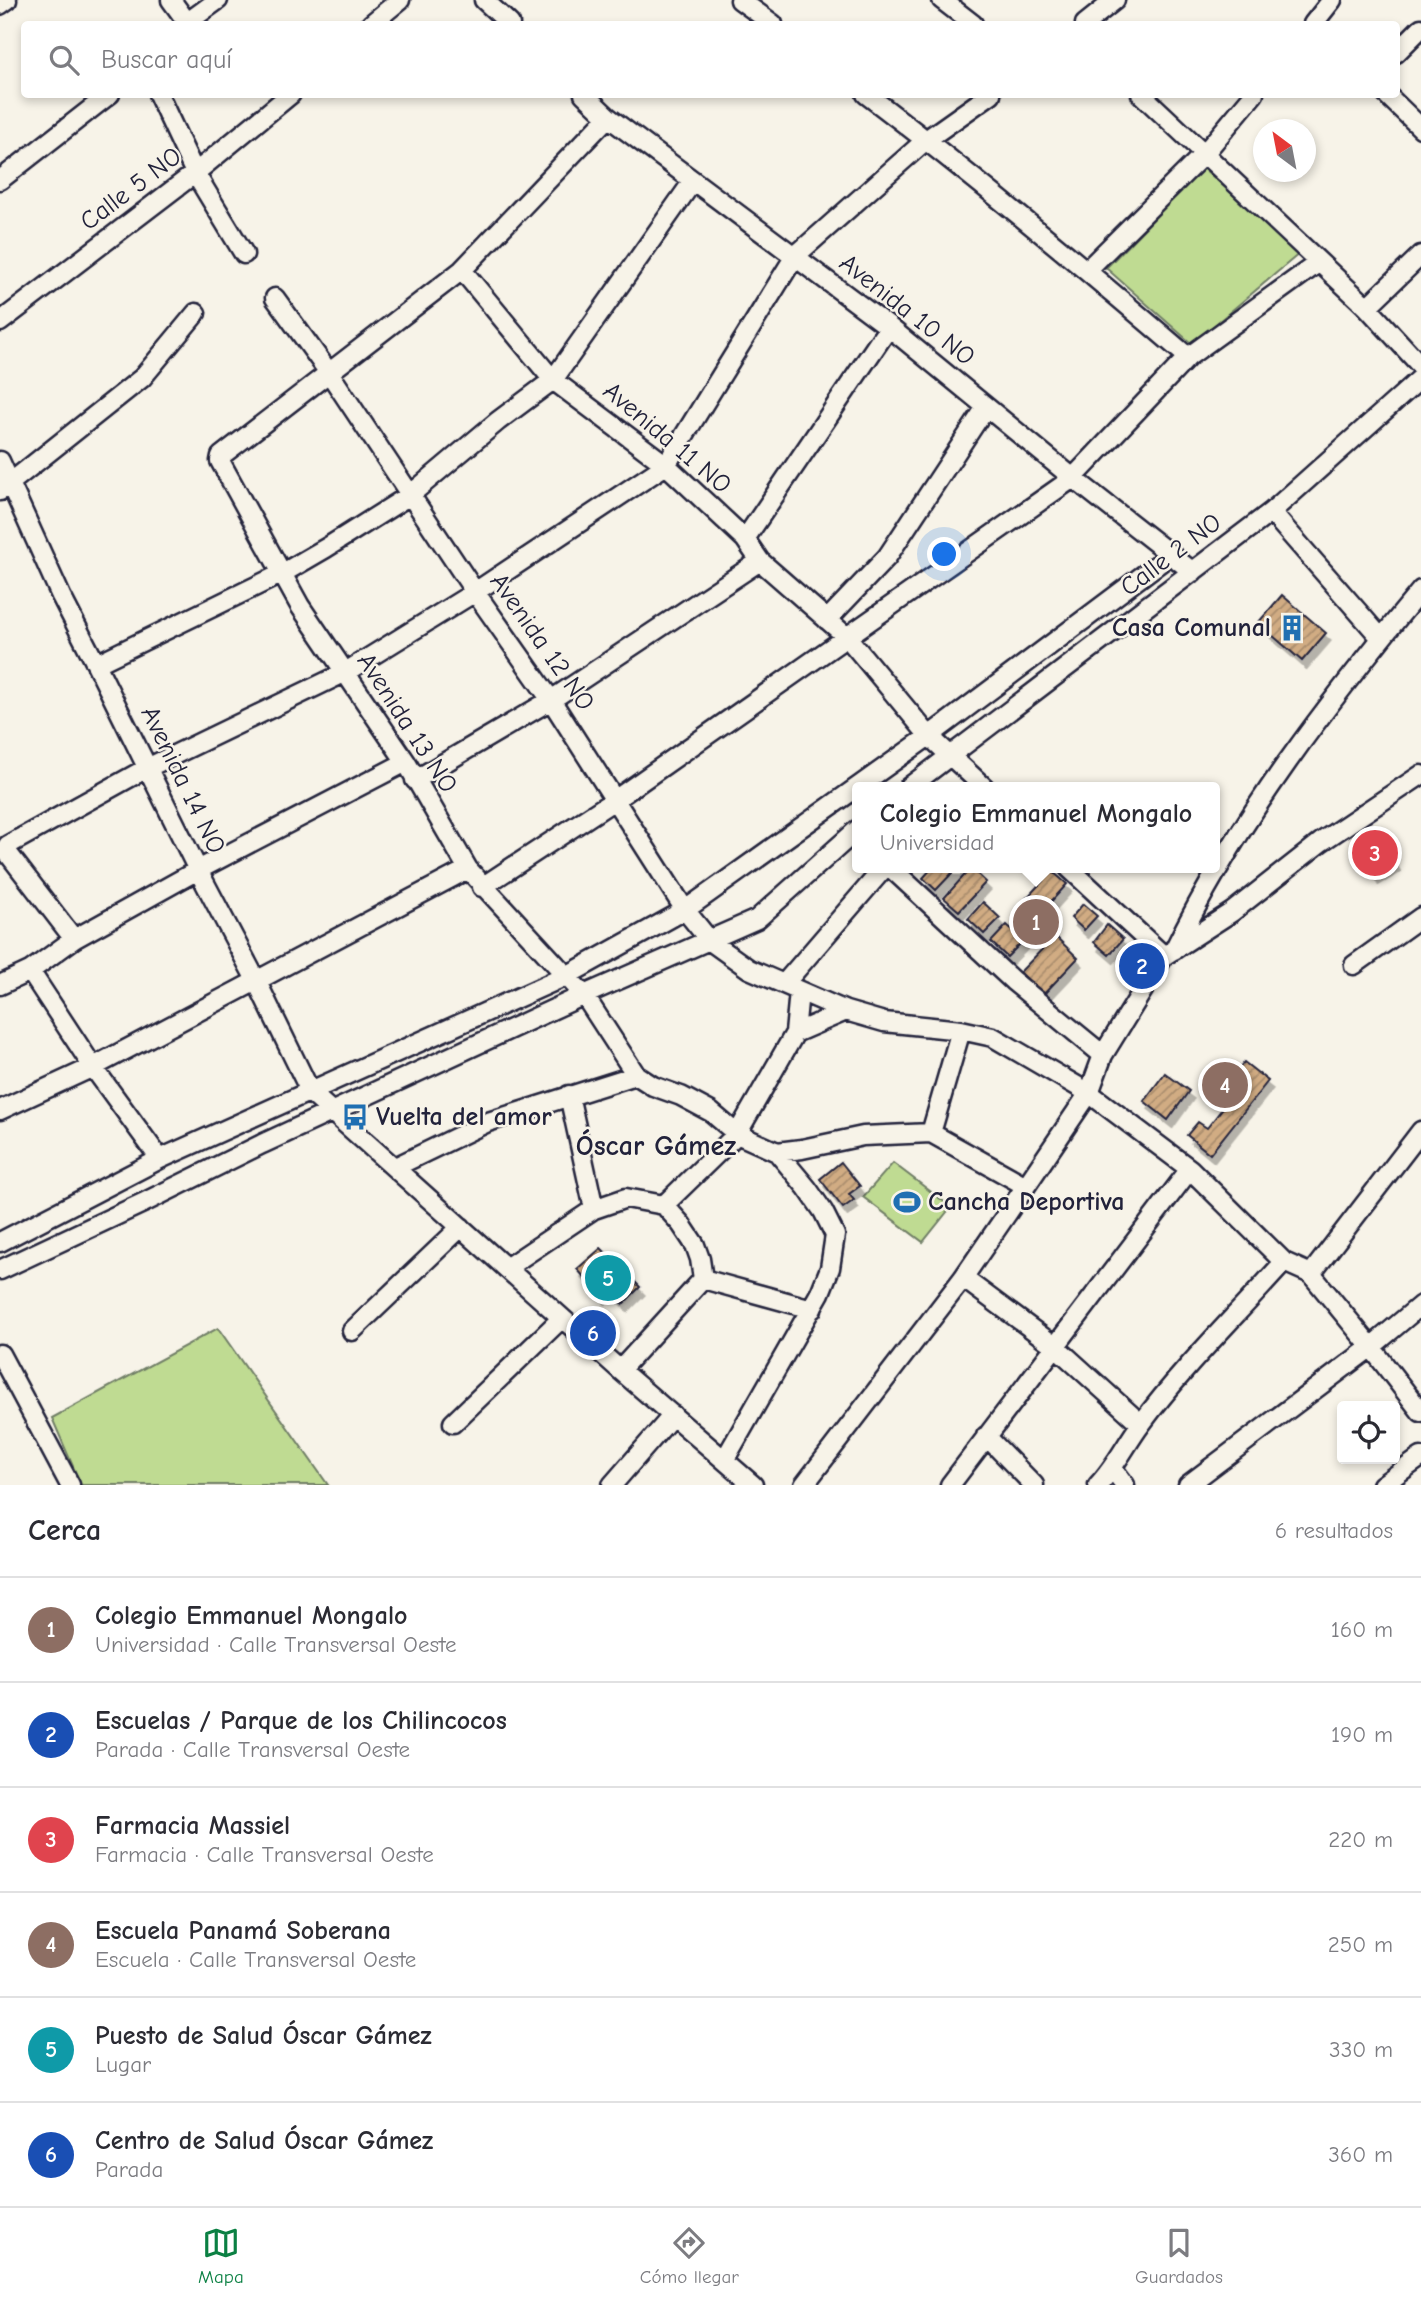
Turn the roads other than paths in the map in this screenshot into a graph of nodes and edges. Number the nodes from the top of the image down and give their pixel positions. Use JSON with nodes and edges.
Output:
{"nodes":[{"id":1,"x":7,"y":0,"type":"edge"},
{"id":2,"x":172,"y":0,"type":"edge"},
{"id":3,"x":218,"y":0,"type":"edge"},
{"id":4,"x":400,"y":0,"type":"edge"},
{"id":5,"x":484,"y":0,"type":"edge"},
{"id":6,"x":740,"y":0,"type":"edge"},
{"id":7,"x":942,"y":0,"type":"edge"},
{"id":8,"x":1115,"y":0,"type":"edge"},
{"id":9,"x":1332,"y":0,"type":"edge"},
{"id":10,"x":0,"y":5,"type":"edge"},
{"id":11,"x":185,"y":21,"type":"edge"},
{"id":12,"x":189,"y":21,"type":"edge"},
{"id":13,"x":375,"y":21,"type":"edge"},
{"id":14,"x":507,"y":21,"type":"edge"},
{"id":15,"x":769,"y":21,"type":"edge"},
{"id":16,"x":969,"y":21,"type":"edge"},
{"id":17,"x":1089,"y":21,"type":"edge"},
{"id":18,"x":1315,"y":21,"type":"edge"},
{"id":19,"x":1421,"y":28,"type":"edge"},
{"id":20,"x":1400,"y":49,"type":"edge"},
{"id":21,"x":105,"y":98,"type":"edge"},
{"id":22,"x":160,"y":98,"type":"edge"},
{"id":23,"x":286,"y":98,"type":"edge"},
{"id":24,"x":588,"y":98,"type":"edge"},
{"id":25,"x":871,"y":98,"type":"edge"},
{"id":26,"x":984,"y":98,"type":"edge"},
{"id":27,"x":1145,"y":98,"type":"edge"},
{"id":28,"x":1251,"y":98,"type":"edge"},
{"id":29,"x":1390,"y":98,"type":"edge"},
{"id":30,"x":608,"y":117,"type":"junction"},
{"id":31,"x":1421,"y":128,"type":"edge"},
{"id":32,"x":926,"y":140,"type":"junction"},
{"id":33,"x":1204,"y":154,"type":"junction"},
{"id":34,"x":195,"y":173,"type":"junction"},
{"id":35,"x":0,"y":180,"type":"edge"},
{"id":36,"x":693,"y":181,"type":"junction"},
{"id":37,"x":244,"y":254,"type":"dead end"},
{"id":38,"x":1421,"y":255,"type":"edge"},
{"id":39,"x":795,"y":256,"type":"junction"},
{"id":40,"x":1318,"y":263,"type":"junction"},
{"id":41,"x":462,"y":270,"type":"junction"},
{"id":42,"x":1087,"y":270,"type":"junction"},
{"id":43,"x":275,"y":298,"type":"dead end"},
{"id":44,"x":1367,"y":307,"type":"junction"},
{"id":45,"x":196,"y":313,"type":"dead end"},
{"id":46,"x":0,"y":322,"type":"edge"},
{"id":47,"x":889,"y":327,"type":"junction"},
{"id":48,"x":1188,"y":357,"type":"junction"},
{"id":49,"x":1421,"y":366,"type":"edge"},
{"id":50,"x":330,"y":374,"type":"junction"},
{"id":51,"x":1421,"y":378,"type":"edge"},
{"id":52,"x":553,"y":380,"type":"junction"},
{"id":53,"x":986,"y":407,"type":"junction"},
{"id":54,"x":0,"y":461,"type":"edge"},
{"id":55,"x":666,"y":465,"type":"junction"},
{"id":56,"x":1073,"y":478,"type":"junction"},
{"id":57,"x":6,"y":486,"type":"edge"},
{"id":58,"x":410,"y":495,"type":"junction"},
{"id":59,"x":1271,"y":512,"type":"junction"},
{"id":60,"x":745,"y":539,"type":"junction"},
{"id":61,"x":1170,"y":555,"type":"junction"},
{"id":62,"x":760,"y":561,"type":"junction"},
{"id":63,"x":1193,"y":572,"type":"junction"},
{"id":64,"x":283,"y":573,"type":"junction"},
{"id":65,"x":1421,"y":590,"type":"edge"},
{"id":66,"x":475,"y":592,"type":"junction"},
{"id":67,"x":827,"y":620,"type":"junction"},
{"id":68,"x":847,"y":637,"type":"junction"},
{"id":69,"x":1381,"y":638,"type":"junction"},
{"id":70,"x":96,"y":664,"type":"junction"},
{"id":71,"x":344,"y":673,"type":"junction"},
{"id":72,"x":551,"y":700,"type":"junction"},
{"id":73,"x":929,"y":736,"type":"junction"},
{"id":74,"x":949,"y":755,"type":"junction"},
{"id":75,"x":406,"y":762,"type":"junction"},
{"id":76,"x":147,"y":768,"type":"junction"},
{"id":77,"x":1421,"y":775,"type":"edge"},
{"id":78,"x":415,"y":780,"type":"junction"},
{"id":79,"x":864,"y":782,"type":"edge"},
{"id":80,"x":915,"y":782,"type":"edge"},
{"id":81,"x":979,"y":782,"type":"edge"},
{"id":82,"x":852,"y":791,"type":"edge"},
{"id":83,"x":615,"y":799,"type":"junction"},
{"id":84,"x":852,"y":836,"type":"edge"},
{"id":85,"x":1220,"y":863,"type":"edge"},
{"id":86,"x":468,"y":869,"type":"junction"},
{"id":87,"x":198,"y":870,"type":"junction"},
{"id":88,"x":880,"y":873,"type":"edge"},
{"id":89,"x":896,"y":873,"type":"edge"},
{"id":90,"x":1075,"y":873,"type":"edge"},
{"id":91,"x":1214,"y":873,"type":"edge"},
{"id":92,"x":482,"y":887,"type":"junction"},
{"id":93,"x":685,"y":910,"type":"junction"},
{"id":94,"x":1421,"y":917,"type":"edge"},
{"id":95,"x":74,"y":939,"type":"junction"},
{"id":96,"x":710,"y":941,"type":"junction"},
{"id":97,"x":1169,"y":953,"type":"junction"},
{"id":98,"x":1354,"y":965,"type":"dead end"},
{"id":99,"x":30,"y":971,"type":"junction"},
{"id":100,"x":566,"y":976,"type":"junction"},
{"id":101,"x":257,"y":980,"type":"junction"},
{"id":102,"x":0,"y":985,"type":"edge"},
{"id":103,"x":792,"y":987,"type":"junction"},
{"id":104,"x":584,"y":995,"type":"junction"},
{"id":105,"x":846,"y":1011,"type":"junction"},
{"id":106,"x":961,"y":1030,"type":"junction"},
{"id":107,"x":795,"y":1033,"type":"junction"},
{"id":108,"x":1103,"y":1055,"type":"junction"},
{"id":109,"x":93,"y":1067,"type":"junction"},
{"id":110,"x":636,"y":1075,"type":"junction"},
{"id":111,"x":311,"y":1093,"type":"junction"},
{"id":112,"x":1089,"y":1093,"type":"junction"},
{"id":113,"x":569,"y":1095,"type":"junction"},
{"id":114,"x":0,"y":1110,"type":"edge"},
{"id":115,"x":333,"y":1112,"type":"junction"},
{"id":116,"x":1421,"y":1131,"type":"edge"},
{"id":117,"x":931,"y":1133,"type":"junction"},
{"id":118,"x":737,"y":1134,"type":"junction"},
{"id":119,"x":778,"y":1152,"type":"junction"},
{"id":120,"x":160,"y":1159,"type":"junction"},
{"id":121,"x":395,"y":1167,"type":"junction"},
{"id":122,"x":1190,"y":1169,"type":"junction"},
{"id":123,"x":1026,"y":1186,"type":"junction"},
{"id":124,"x":664,"y":1205,"type":"junction"},
{"id":125,"x":594,"y":1209,"type":"junction"},
{"id":126,"x":461,"y":1227,"type":"junction"},
{"id":127,"x":0,"y":1242,"type":"edge"},
{"id":128,"x":1284,"y":1262,"type":"junction"},
{"id":129,"x":506,"y":1268,"type":"junction"},
{"id":130,"x":0,"y":1270,"type":"edge"},
{"id":131,"x":1311,"y":1274,"type":"junction"},
{"id":132,"x":963,"y":1278,"type":"junction"},
{"id":133,"x":703,"y":1279,"type":"junction"},
{"id":134,"x":1421,"y":1305,"type":"edge"},
{"id":135,"x":812,"y":1309,"type":"junction"},
{"id":136,"x":562,"y":1318,"type":"junction"},
{"id":137,"x":352,"y":1331,"type":"dead end"},
{"id":138,"x":1056,"y":1347,"type":"junction"},
{"id":139,"x":1371,"y":1347,"type":"junction"},
{"id":140,"x":0,"y":1354,"type":"edge"},
{"id":141,"x":620,"y":1370,"type":"junction"},
{"id":142,"x":1421,"y":1412,"type":"edge"},
{"id":143,"x":673,"y":1415,"type":"junction"},
{"id":144,"x":453,"y":1423,"type":"dead end"},
{"id":145,"x":1141,"y":1424,"type":"junction"},
{"id":146,"x":986,"y":1436,"type":"junction"},
{"id":147,"x":1421,"y":1457,"type":"edge"},
{"id":148,"x":725,"y":1459,"type":"junction"},
{"id":149,"x":1113,"y":1469,"type":"junction"},
{"id":150,"x":70,"y":1485,"type":"edge"},
{"id":151,"x":612,"y":1485,"type":"edge"},
{"id":152,"x":752,"y":1485,"type":"edge"},
{"id":153,"x":804,"y":1485,"type":"edge"},
{"id":154,"x":950,"y":1485,"type":"edge"},
{"id":155,"x":1034,"y":1485,"type":"edge"},
{"id":156,"x":1098,"y":1485,"type":"edge"},
{"id":157,"x":1125,"y":1485,"type":"edge"},
{"id":158,"x":1188,"y":1485,"type":"edge"},
{"id":159,"x":1382,"y":1485,"type":"edge"}],
"edges":[{"from":1,"to":10,"type":"street"},
{"from":2,"to":11,"type":"street"},
{"from":3,"to":12,"type":"street"},
{"from":4,"to":13,"type":"street"},
{"from":5,"to":14,"type":"street"},
{"from":6,"to":15,"type":"street"},
{"from":7,"to":16,"type":"street"},
{"from":8,"to":17,"type":"street"},
{"from":9,"to":18,"type":"street"},
{"from":19,"to":20,"type":"street"},
{"from":21,"to":35,"type":"street"},
{"from":22,"to":34,"type":"street"},
{"from":23,"to":34,"type":"street","name":"Calle 5 NO"},
{"from":24,"to":30,"type":"street","name":"Avenida 10 NO"},
{"from":25,"to":32,"type":"street"},
{"from":26,"to":32,"type":"street"},
{"from":27,"to":33,"type":"street"},
{"from":28,"to":33,"type":"street"},
{"from":29,"to":31,"type":"street"},
{"from":30,"to":36,"type":"street","name":"Avenida 10 NO"},
{"from":30,"to":41,"type":"street"},
{"from":32,"to":39,"type":"street"},
{"from":32,"to":42,"type":"street"},
{"from":33,"to":40,"type":"street"},
{"from":33,"to":42,"type":"street"},
{"from":34,"to":37,"type":"street"},
{"from":34,"to":46,"type":"street","name":"Calle 5 NO"},
{"from":36,"to":39,"type":"street","name":"Avenida 10 NO"},
{"from":36,"to":52,"type":"street"},
{"from":38,"to":44,"type":"street"},
{"from":39,"to":47,"type":"street","name":"Avenida 10 NO"},
{"from":39,"to":55,"type":"street"},
{"from":40,"to":44,"type":"street"},
{"from":40,"to":48,"type":"street"},
{"from":41,"to":50,"type":"street"},
{"from":41,"to":52,"type":"street","name":"Avenida 11 NO"},
{"from":42,"to":48,"type":"street"},
{"from":43,"to":50,"type":"street","name":"Avenida 12 NO"},
{"from":44,"to":49,"type":"street"},
{"from":45,"to":57,"type":"street"},
{"from":47,"to":53,"type":"street","name":"Avenida 10 NO"},
{"from":47,"to":60,"type":"street"},
{"from":48,"to":56,"type":"street"},
{"from":50,"to":58,"type":"street","name":"Avenida 12 NO"},
{"from":50,"to":64,"type":"street","name":"Avenida 13 NO"},
{"from":51,"to":59,"type":"street","name":"Calle 2 NO"},
{"from":52,"to":55,"type":"street","name":"Avenida 11 NO"},
{"from":52,"to":58,"type":"street"},
{"from":53,"to":56,"type":"street","name":"Avenida 10 NO"},
{"from":53,"to":67,"type":"street"},
{"from":54,"to":57,"type":"street","name":"Avenida 14 NO"},
{"from":55,"to":60,"type":"street","name":"Avenida 11 NO"},
{"from":55,"to":66,"type":"street"},
{"from":56,"to":61,"type":"street","name":"Avenida 10 NO"},
{"from":56,"to":68,"type":"street"},
{"from":57,"to":70,"type":"street","name":"Avenida 14 NO"},
{"from":58,"to":64,"type":"street"},
{"from":58,"to":66,"type":"street","name":"Avenida 12 NO"},
{"from":59,"to":63,"type":"street","name":"Calle 2 NO"},
{"from":59,"to":69,"type":"street"},
{"from":60,"to":62,"type":"street","name":"Avenida 11 NO"},
{"from":61,"to":63,"type":"street","name":"Avenida 10 NO"},
{"from":61,"to":73,"type":"street"},
{"from":62,"to":67,"type":"street","name":"Avenida 11 NO"},
{"from":62,"to":72,"type":"street"},
{"from":63,"to":74,"type":"street","name":"Calle 2 NO"},
{"from":64,"to":70,"type":"street"},
{"from":64,"to":71,"type":"street","name":"Avenida 13 NO"},
{"from":65,"to":69,"type":"street"},
{"from":66,"to":71,"type":"street"},
{"from":66,"to":72,"type":"street","name":"Avenida 12 NO"},
{"from":67,"to":68,"type":"street","name":"Avenida 11 NO"},
{"from":68,"to":73,"type":"street","name":"Avenida 11 NO"},
{"from":68,"to":83,"type":"street"},
{"from":69,"to":85,"type":"street"},
{"from":70,"to":76,"type":"street","name":"Avenida 14 NO"},
{"from":71,"to":75,"type":"street","name":"Avenida 13 NO"},
{"from":71,"to":76,"type":"street"},
{"from":72,"to":78,"type":"street"},
{"from":72,"to":83,"type":"street","name":"Avenida 12 NO"},
{"from":73,"to":74,"type":"street","name":"Avenida 11 NO"},
{"from":73,"to":79,"type":"street"},
{"from":74,"to":80,"type":"street","name":"Calle 2 NO"},
{"from":74,"to":81,"type":"street","name":"Avenida 11 NO"},
{"from":75,"to":78,"type":"street","name":"Avenida 13 NO"},
{"from":75,"to":87,"type":"street"},
{"from":76,"to":87,"type":"street","name":"Avenida 14 NO"},
{"from":76,"to":95,"type":"street"},
{"from":77,"to":97,"type":"street"},
{"from":78,"to":86,"type":"street","name":"Avenida 13 NO"},
{"from":82,"to":93,"type":"street"},
{"from":83,"to":92,"type":"street"},
{"from":83,"to":93,"type":"street","name":"Avenida 12 NO"},
{"from":84,"to":96,"type":"street"},
{"from":86,"to":92,"type":"street","name":"Avenida 13 NO"},
{"from":86,"to":101,"type":"street"},
{"from":87,"to":95,"type":"street"},
{"from":87,"to":101,"type":"street","name":"Avenida 14 NO"},
{"from":88,"to":103,"type":"street"},
{"from":89,"to":108,"type":"street"},
{"from":90,"to":97,"type":"street"},
{"from":91,"to":97,"type":"street"},
{"from":92,"to":100,"type":"street","name":"Avenida 13 NO"},
{"from":93,"to":96,"type":"street","name":"Avenida 12 NO"},
{"from":93,"to":100,"type":"street"},
{"from":94,"to":98,"type":"street"},
{"from":95,"to":99,"type":"street"},
{"from":96,"to":103,"type":"street","name":"Avenida 12 NO"},
{"from":96,"to":104,"type":"street"},
{"from":97,"to":108,"type":"street"},
{"from":99,"to":102,"type":"street"},
{"from":99,"to":109,"type":"street"},
{"from":100,"to":104,"type":"street","name":"Avenida 13 NO"},
{"from":100,"to":111,"type":"street"},
{"from":101,"to":109,"type":"street"},
{"from":101,"to":111,"type":"street","name":"Avenida 14 NO"},
{"from":103,"to":105,"type":"street","name":"Avenida 12 NO"},
{"from":103,"to":107,"type":"street"},
{"from":104,"to":110,"type":"street","name":"Avenida 13 NO"},
{"from":104,"to":115,"type":"street"},
{"from":105,"to":106,"type":"street","name":"Avenida 12 NO"},
{"from":105,"to":107,"type":"street"},
{"from":106,"to":112,"type":"street","name":"Avenida 12 NO"},
{"from":106,"to":117,"type":"street"},
{"from":107,"to":118,"type":"street"},
{"from":108,"to":112,"type":"street"},
{"from":109,"to":114,"type":"street"},
{"from":109,"to":120,"type":"street"},
{"from":110,"to":113,"type":"street"},
{"from":110,"to":118,"type":"street"},
{"from":111,"to":115,"type":"street","name":"Avenida 14 NO"},
{"from":111,"to":120,"type":"street"},
{"from":112,"to":122,"type":"street","name":"Avenida 12 NO"},
{"from":112,"to":123,"type":"street"},
{"from":113,"to":121,"type":"street"},
{"from":113,"to":125,"type":"street"},
{"from":115,"to":121,"type":"street","name":"Avenida 14 NO"},
{"from":115,"to":130,"type":"street"},
{"from":116,"to":131,"type":"street"},
{"from":117,"to":119,"type":"street"},
{"from":117,"to":123,"type":"street"},
{"from":118,"to":119,"type":"street"},
{"from":118,"to":124,"type":"street"},
{"from":119,"to":135,"type":"street"},
{"from":120,"to":127,"type":"street"},
{"from":121,"to":126,"type":"street","name":"Avenida 14 NO"},
{"from":122,"to":128,"type":"street","name":"Avenida 12 NO"},
{"from":122,"to":138,"type":"street"},
{"from":123,"to":132,"type":"street"},
{"from":124,"to":125,"type":"street"},
{"from":124,"to":133,"type":"street"},
{"from":125,"to":129,"type":"street"},
{"from":126,"to":129,"type":"street","name":"Avenida 14 NO"},
{"from":126,"to":137,"type":"street"},
{"from":128,"to":131,"type":"street"},
{"from":128,"to":145,"type":"street"},
{"from":129,"to":136,"type":"street","name":"Avenida 14 NO"},
{"from":131,"to":139,"type":"street"},
{"from":132,"to":138,"type":"street"},
{"from":132,"to":153,"type":"street"},
{"from":133,"to":135,"type":"street"},
{"from":133,"to":141,"type":"street"},
{"from":134,"to":139,"type":"street"},
{"from":135,"to":148,"type":"street"},
{"from":136,"to":141,"type":"street","name":"Avenida 14 NO"},
{"from":136,"to":144,"type":"street"},
{"from":138,"to":145,"type":"street"},
{"from":138,"to":146,"type":"street"},
{"from":139,"to":142,"type":"street"},
{"from":139,"to":158,"type":"street"},
{"from":140,"to":150,"type":"street"},
{"from":141,"to":143,"type":"street","name":"Avenida 14 NO"},
{"from":143,"to":148,"type":"street","name":"Avenida 14 NO"},
{"from":143,"to":151,"type":"street"},
{"from":145,"to":149,"type":"street"},
{"from":146,"to":154,"type":"street"},
{"from":146,"to":155,"type":"street"},
{"from":147,"to":159,"type":"street"},
{"from":148,"to":152,"type":"street","name":"Avenida 14 NO"},
{"from":149,"to":156,"type":"street"},
{"from":149,"to":157,"type":"street"}]}
